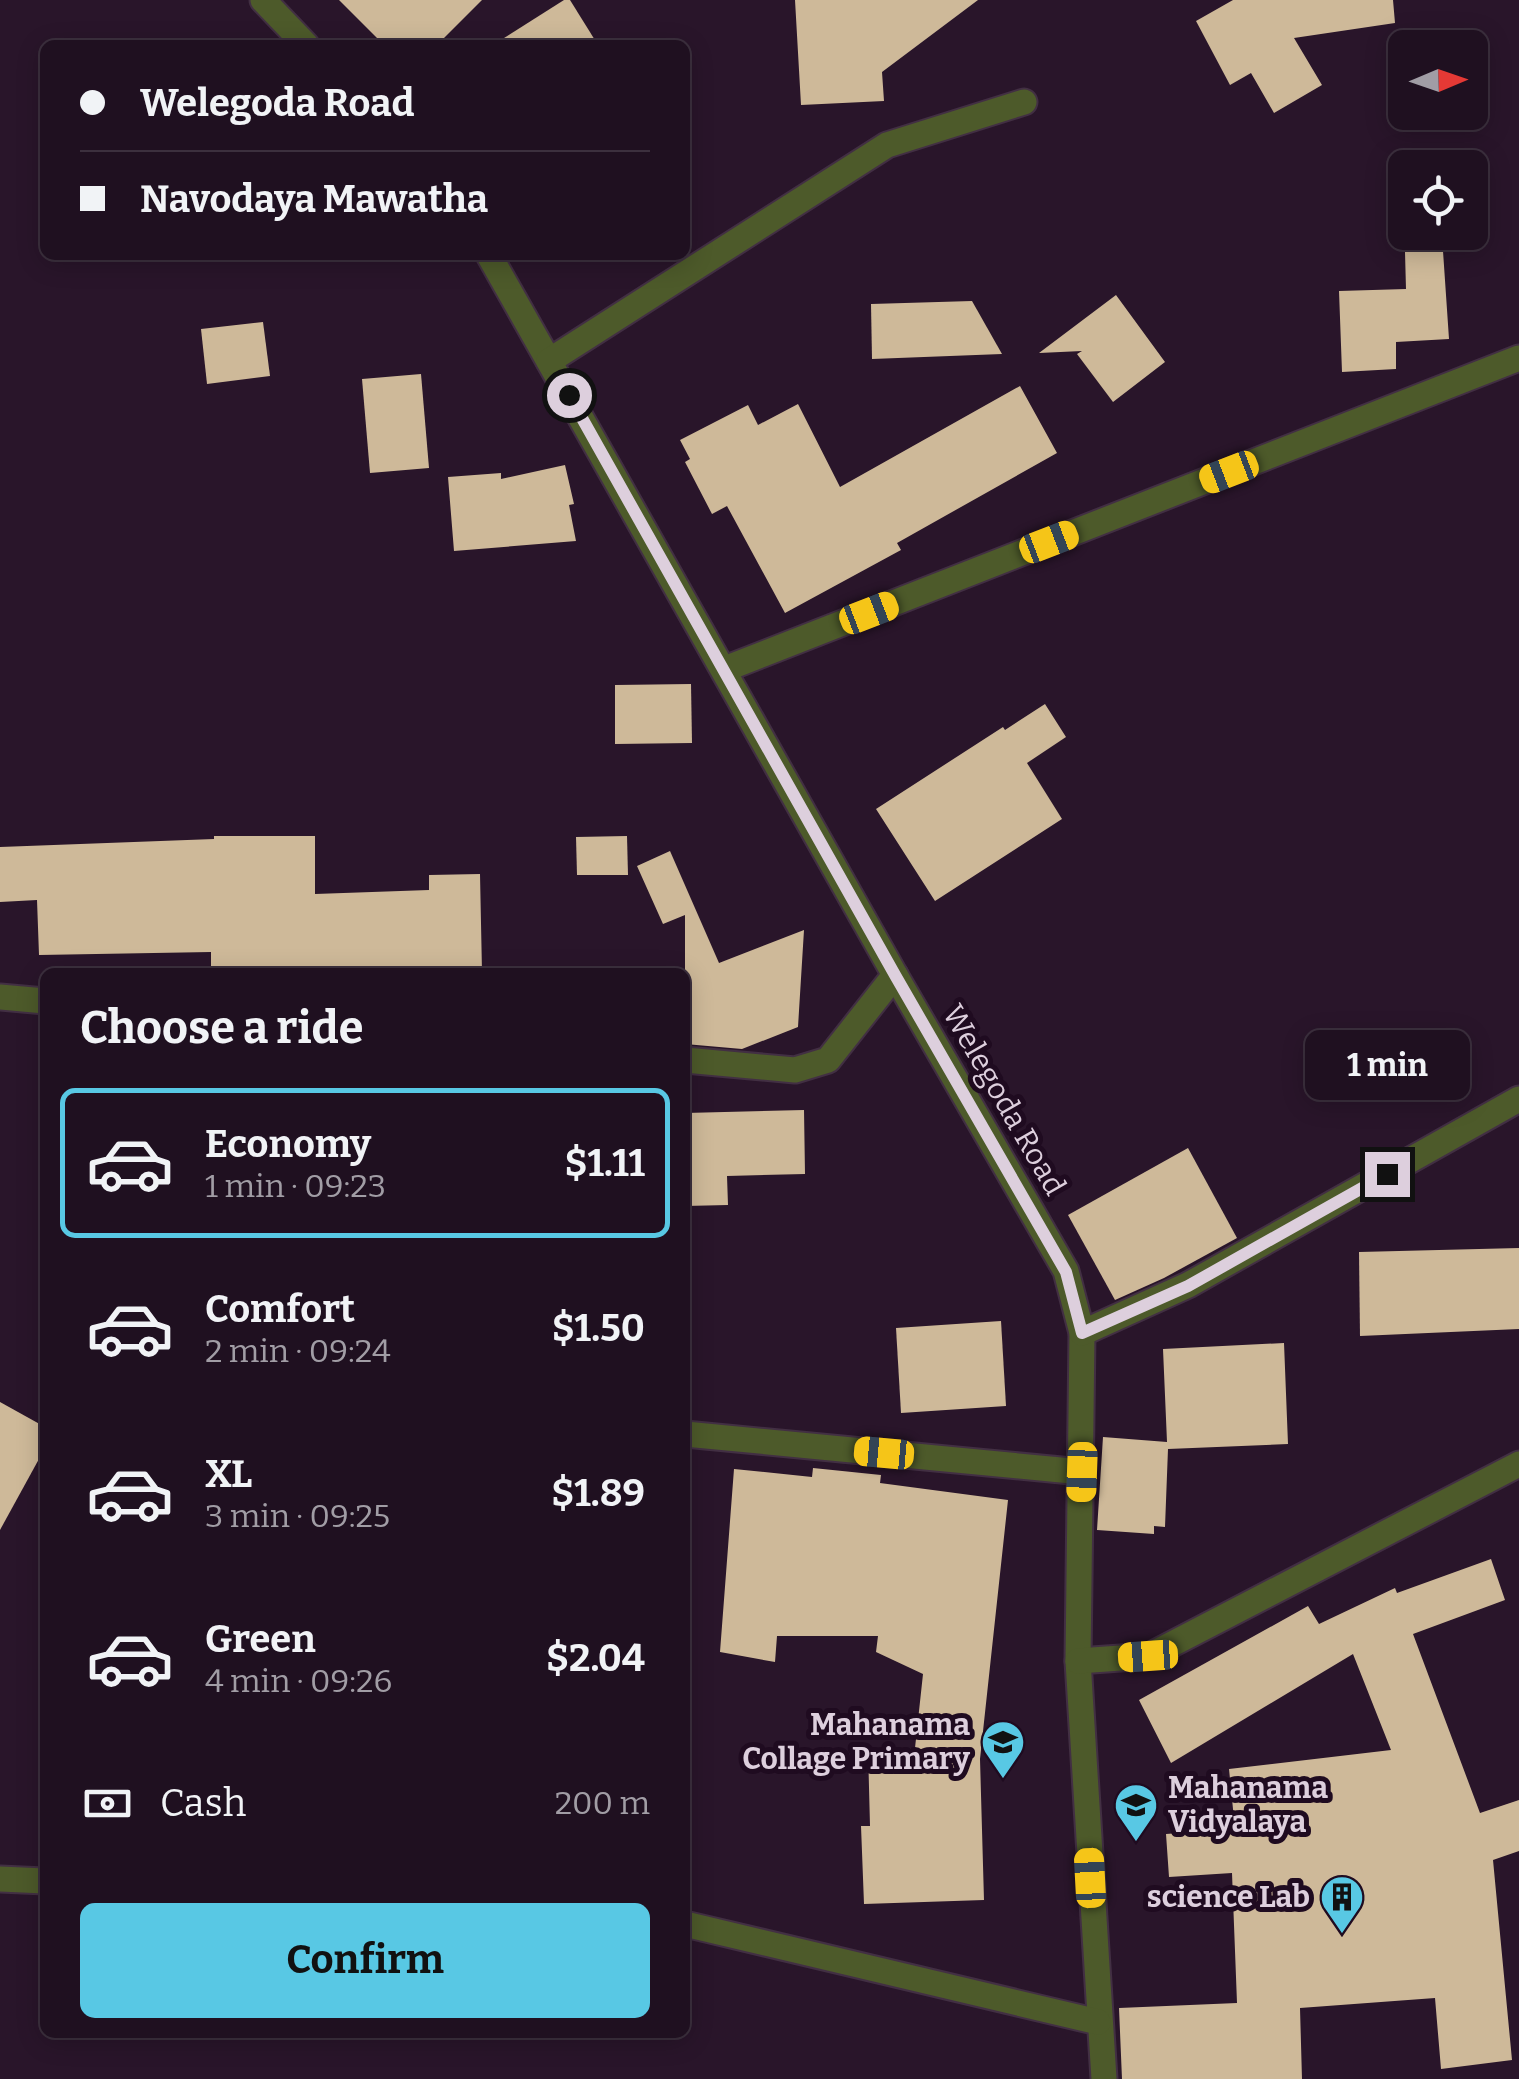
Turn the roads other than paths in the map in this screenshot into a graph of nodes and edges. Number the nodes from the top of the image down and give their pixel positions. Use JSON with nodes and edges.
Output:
{"nodes":[{"id":1,"x":263,"y":0,"type":"edge"},
{"id":2,"x":301,"y":40,"type":"edge"},
{"id":3,"x":1024,"y":102,"type":"dead end"},
{"id":4,"x":492,"y":260,"type":"edge"},
{"id":5,"x":1519,"y":358,"type":"edge"},
{"id":6,"x":550,"y":361,"type":"junction"},
{"id":7,"x":725,"y":669,"type":"junction"},
{"id":8,"x":895,"y":975,"type":"junction"},
{"id":9,"x":0,"y":996,"type":"edge"},
{"id":10,"x":40,"y":1000,"type":"edge"},
{"id":11,"x":690,"y":1060,"type":"edge"},
{"id":12,"x":1519,"y":1099,"type":"edge"},
{"id":13,"x":1082,"y":1333,"type":"junction"},
{"id":14,"x":690,"y":1434,"type":"edge"},
{"id":15,"x":1519,"y":1464,"type":"edge"},
{"id":16,"x":1082,"y":1472,"type":"junction"},
{"id":17,"x":1078,"y":1660,"type":"junction"},
{"id":18,"x":0,"y":1879,"type":"edge"},
{"id":19,"x":40,"y":1881,"type":"edge"},
{"id":20,"x":690,"y":1925,"type":"edge"},
{"id":21,"x":1098,"y":2022,"type":"junction"},
{"id":22,"x":1104,"y":2079,"type":"edge"}],
"edges":[{"from":1,"to":2,"type":"street"},
{"from":3,"to":6,"type":"street"},
{"from":4,"to":6,"type":"street","name":"Welegoda Road"},
{"from":5,"to":7,"type":"street"},
{"from":6,"to":7,"type":"street","name":"Welegoda Road"},
{"from":7,"to":8,"type":"street","name":"Welegoda Road"},
{"from":8,"to":11,"type":"street"},
{"from":8,"to":13,"type":"street","name":"Welegoda Road"},
{"from":9,"to":10,"type":"street"},
{"from":12,"to":13,"type":"street"},
{"from":13,"to":16,"type":"street","name":"Welegoda Road"},
{"from":14,"to":16,"type":"street"},
{"from":15,"to":17,"type":"street"},
{"from":16,"to":17,"type":"street","name":"Welegoda Road"},
{"from":17,"to":21,"type":"street","name":"Welegoda Road"},
{"from":18,"to":19,"type":"street"},
{"from":20,"to":21,"type":"street"},
{"from":21,"to":22,"type":"street","name":"Welegoda Road"}]}
